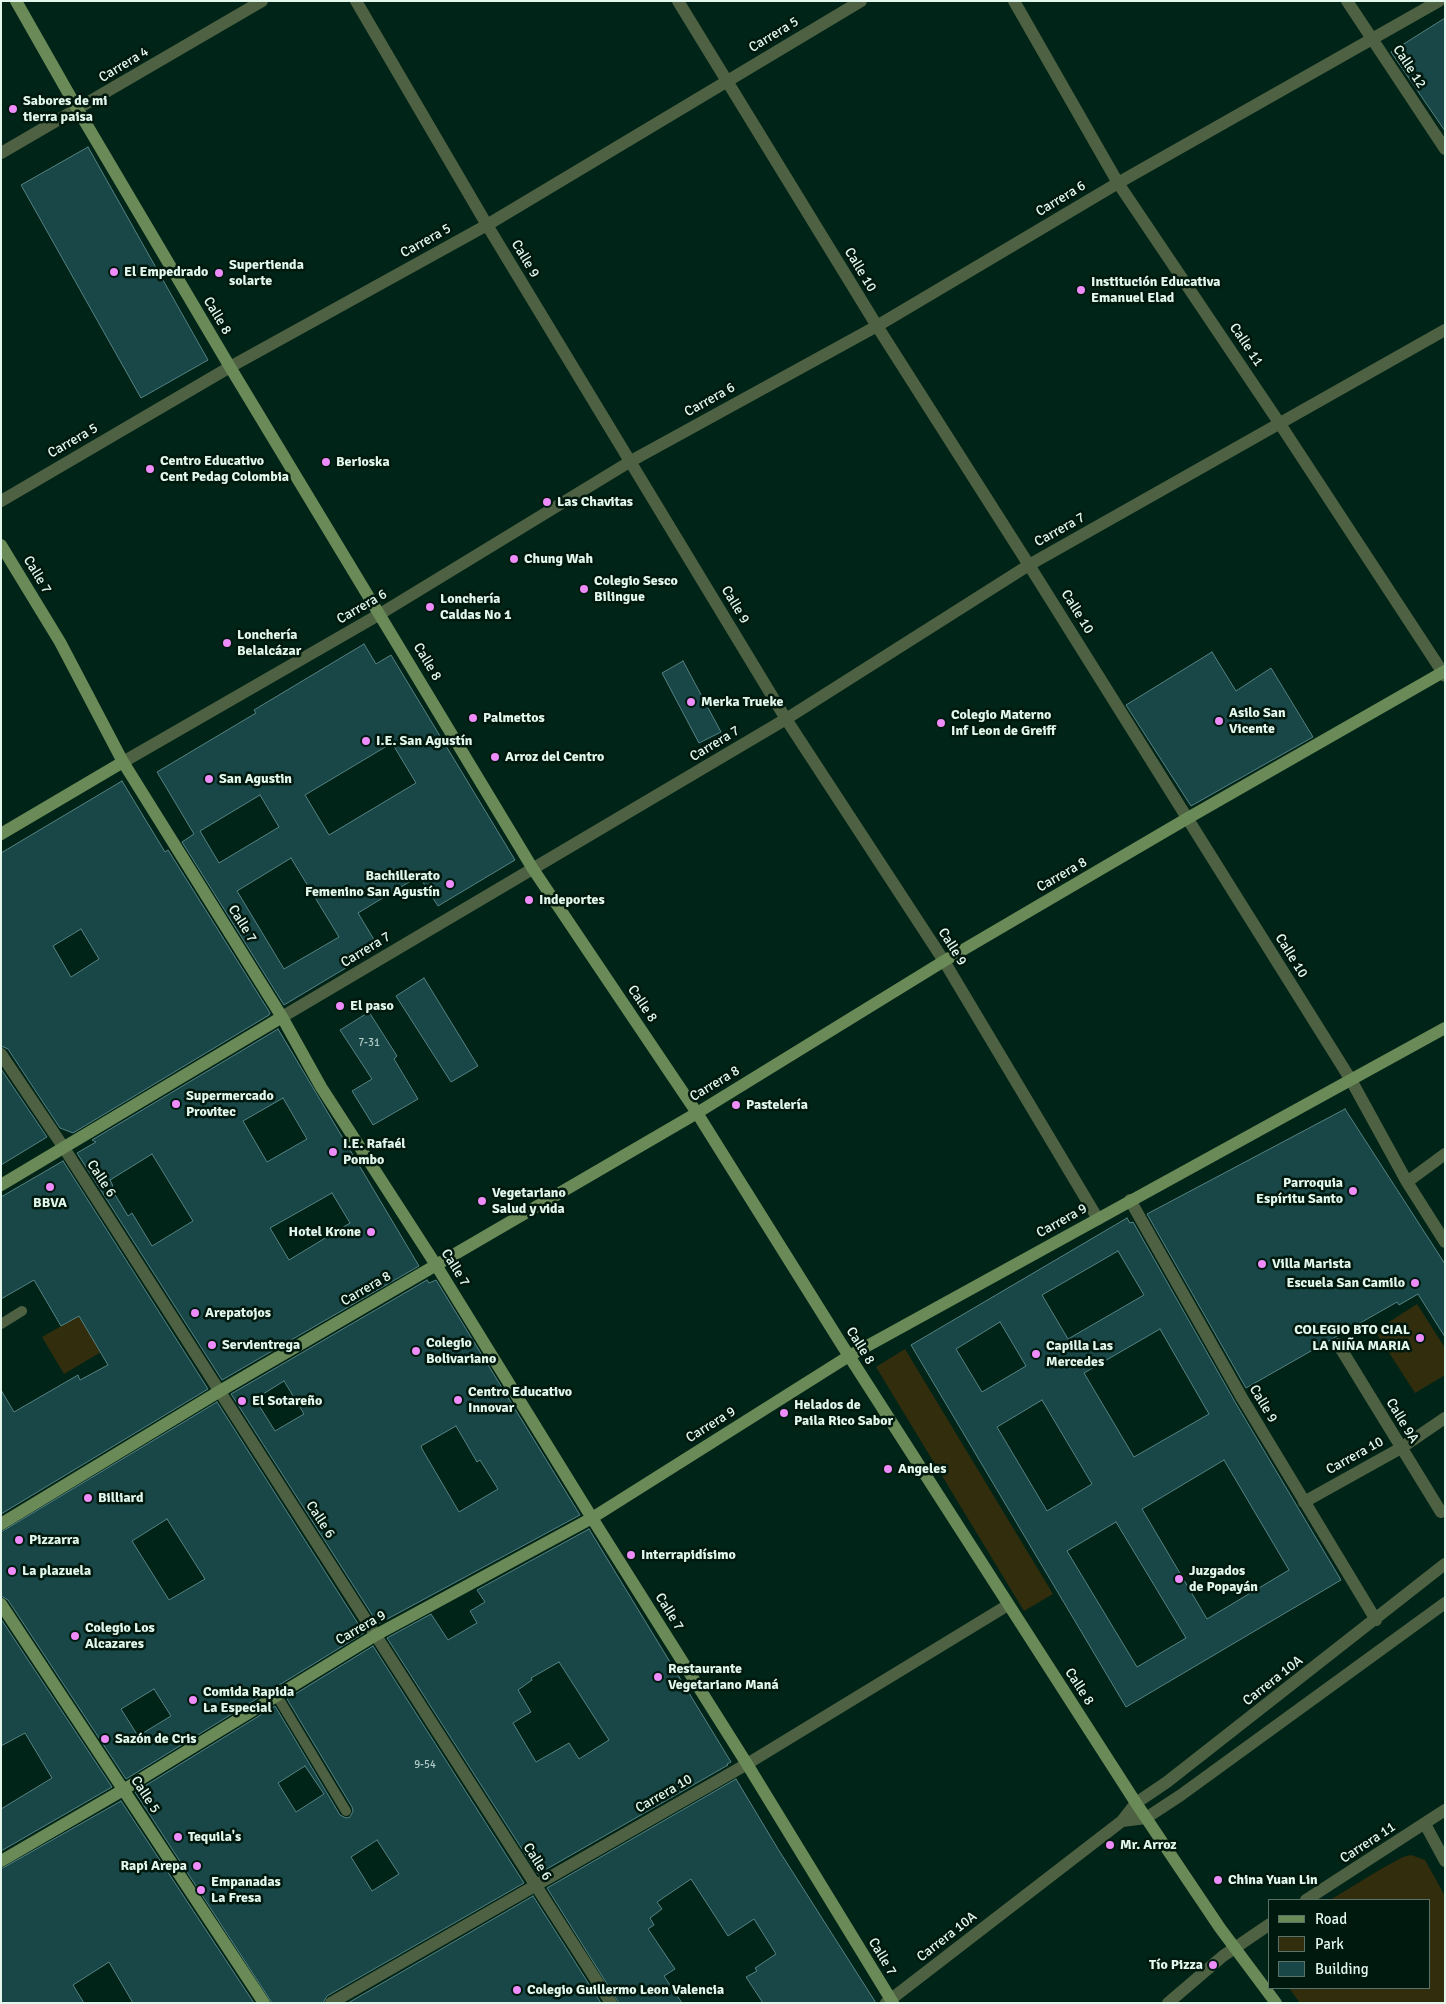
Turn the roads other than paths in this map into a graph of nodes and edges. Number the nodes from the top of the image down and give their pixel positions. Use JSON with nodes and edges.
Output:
{"nodes":[{"id":1,"x":16,"y":1,"type":"edge"},
{"id":2,"x":262,"y":1,"type":"edge"},
{"id":3,"x":356,"y":1,"type":"edge"},
{"id":4,"x":678,"y":1,"type":"edge"},
{"id":5,"x":861,"y":1,"type":"edge"},
{"id":6,"x":1014,"y":1,"type":"edge"},
{"id":7,"x":1347,"y":1,"type":"edge"},
{"id":8,"x":1439,"y":1,"type":"edge"},
{"id":9,"x":1373,"y":39,"type":"junction"},
{"id":10,"x":727,"y":81,"type":"junction"},
{"id":11,"x":78,"y":110,"type":"junction"},
{"id":12,"x":1445,"y":149,"type":"edge"},
{"id":13,"x":1,"y":153,"type":"edge"},
{"id":14,"x":1118,"y":183,"type":"junction"},
{"id":15,"x":487,"y":225,"type":"junction"},
{"id":16,"x":877,"y":326,"type":"junction"},
{"id":17,"x":1445,"y":330,"type":"edge"},
{"id":18,"x":230,"y":367,"type":"junction"},
{"id":19,"x":1280,"y":424,"type":"junction"},
{"id":20,"x":631,"y":461,"type":"junction"},
{"id":21,"x":1,"y":501,"type":"edge"},
{"id":22,"x":1,"y":545,"type":"edge"},
{"id":23,"x":1029,"y":565,"type":"junction"},
{"id":24,"x":380,"y":614,"type":"junction"},
{"id":25,"x":1444,"y":673,"type":"edge"},
{"id":26,"x":786,"y":719,"type":"junction"},
{"id":27,"x":123,"y":762,"type":"junction"},
{"id":28,"x":1188,"y":818,"type":"junction"},
{"id":29,"x":1,"y":834,"type":"edge"},
{"id":30,"x":534,"y":868,"type":"junction"},
{"id":31,"x":944,"y":961,"type":"junction"},
{"id":32,"x":282,"y":1017,"type":"junction"},
{"id":33,"x":1445,"y":1028,"type":"edge"},
{"id":34,"x":1,"y":1054,"type":"edge"},
{"id":35,"x":1351,"y":1080,"type":"junction"},
{"id":36,"x":697,"y":1113,"type":"junction"},
{"id":37,"x":64,"y":1148,"type":"junction"},
{"id":38,"x":1445,"y":1154,"type":"edge"},
{"id":39,"x":1408,"y":1182,"type":"junction"},
{"id":40,"x":1,"y":1185,"type":"edge"},
{"id":41,"x":1130,"y":1200,"type":"junction"},
{"id":42,"x":1098,"y":1219,"type":"junction"},
{"id":43,"x":1445,"y":1242,"type":"edge"},
{"id":44,"x":436,"y":1265,"type":"junction"},
{"id":45,"x":22,"y":1312,"type":"dead end"},
{"id":46,"x":1,"y":1324,"type":"edge"},
{"id":47,"x":1338,"y":1344,"type":"dead end"},
{"id":48,"x":849,"y":1356,"type":"junction"},
{"id":49,"x":220,"y":1391,"type":"junction"},
{"id":50,"x":1445,"y":1418,"type":"edge"},
{"id":51,"x":1401,"y":1448,"type":"junction"},
{"id":52,"x":1304,"y":1502,"type":"junction"},
{"id":53,"x":1441,"y":1512,"type":"dead end"},
{"id":54,"x":592,"y":1518,"type":"junction"},
{"id":55,"x":1,"y":1524,"type":"edge"},
{"id":56,"x":1445,"y":1564,"type":"edge"},
{"id":57,"x":1445,"y":1603,"type":"edge"},
{"id":58,"x":1,"y":1604,"type":"edge"},
{"id":59,"x":1008,"y":1605,"type":"junction"},
{"id":60,"x":1376,"y":1620,"type":"junction"},
{"id":61,"x":376,"y":1635,"type":"junction"},
{"id":62,"x":277,"y":1696,"type":"junction"},
{"id":63,"x":747,"y":1764,"type":"junction"},
{"id":64,"x":123,"y":1790,"type":"junction"},
{"id":65,"x":1136,"y":1803,"type":"junction"},
{"id":66,"x":1445,"y":1810,"type":"edge"},
{"id":67,"x":346,"y":1811,"type":"dead end"},
{"id":68,"x":1146,"y":1818,"type":"junction"},
{"id":69,"x":1122,"y":1821,"type":"junction"},
{"id":70,"x":1425,"y":1824,"type":"junction"},
{"id":71,"x":1,"y":1861,"type":"edge"},
{"id":72,"x":1445,"y":1861,"type":"edge"},
{"id":73,"x":534,"y":1886,"type":"junction"},
{"id":74,"x":1308,"y":1899,"type":"edge"},
{"id":75,"x":1268,"y":1925,"type":"edge"},
{"id":76,"x":1234,"y":1948,"type":"junction"},
{"id":77,"x":890,"y":2002,"type":"edge"},
{"id":78,"x":264,"y":2003,"type":"edge"},
{"id":79,"x":331,"y":2003,"type":"edge"},
{"id":80,"x":611,"y":2003,"type":"edge"},
{"id":81,"x":1168,"y":2003,"type":"edge"},
{"id":82,"x":1276,"y":2003,"type":"edge"}],
"edges":[{"from":1,"to":11,"type":"street","name":"Calle 8"},
{"from":2,"to":11,"type":"street","name":"Carrera 4"},
{"from":3,"to":15,"type":"street","name":"Calle 9"},
{"from":4,"to":10,"type":"street","name":"Calle 10"},
{"from":5,"to":10,"type":"street","name":"Carrera 5"},
{"from":6,"to":14,"type":"street","name":"Calle 11"},
{"from":7,"to":9,"type":"street","name":"Calle 12"},
{"from":8,"to":9,"type":"street","name":"Carrera 6"},
{"from":9,"to":12,"type":"street","name":"Calle 12"},
{"from":9,"to":14,"type":"street","name":"Carrera 6"},
{"from":10,"to":15,"type":"street","name":"Carrera 5"},
{"from":10,"to":16,"type":"street","name":"Calle 10"},
{"from":11,"to":13,"type":"street","name":"Carrera 4"},
{"from":11,"to":18,"type":"street","name":"Calle 8"},
{"from":14,"to":16,"type":"street","name":"Carrera 6"},
{"from":14,"to":19,"type":"street","name":"Calle 11"},
{"from":15,"to":18,"type":"street","name":"Carrera 5"},
{"from":15,"to":20,"type":"street","name":"Calle 9"},
{"from":16,"to":20,"type":"street","name":"Carrera 6"},
{"from":16,"to":23,"type":"street","name":"Calle 10"},
{"from":17,"to":19,"type":"street","name":"Carrera 7"},
{"from":18,"to":21,"type":"street","name":"Carrera 5"},
{"from":18,"to":24,"type":"street","name":"Calle 8"},
{"from":19,"to":23,"type":"street","name":"Carrera 7"},
{"from":19,"to":25,"type":"street","name":"Calle 11"},
{"from":20,"to":24,"type":"street","name":"Carrera 6"},
{"from":20,"to":26,"type":"street","name":"Calle 9"},
{"from":22,"to":27,"type":"street","name":"Calle 7"},
{"from":23,"to":26,"type":"street","name":"Carrera 7"},
{"from":23,"to":28,"type":"street","name":"Calle 10"},
{"from":24,"to":27,"type":"street","name":"Carrera 6"},
{"from":24,"to":30,"type":"street","name":"Calle 8"},
{"from":25,"to":28,"type":"street","name":"Carrera 8"},
{"from":26,"to":30,"type":"street","name":"Carrera 7"},
{"from":26,"to":31,"type":"street","name":"Calle 9"},
{"from":27,"to":29,"type":"street","name":"Carrera 6"},
{"from":27,"to":32,"type":"street","name":"Calle 7"},
{"from":28,"to":31,"type":"street","name":"Carrera 8"},
{"from":28,"to":35,"type":"street","name":"Calle 10"},
{"from":30,"to":32,"type":"street","name":"Carrera 7"},
{"from":30,"to":36,"type":"street","name":"Calle 8"},
{"from":31,"to":36,"type":"street","name":"Carrera 8"},
{"from":31,"to":42,"type":"street","name":"Calle 9"},
{"from":32,"to":37,"type":"street","name":"Carrera 7"},
{"from":32,"to":44,"type":"street","name":"Calle 7"},
{"from":33,"to":35,"type":"street","name":"Carrera 9"},
{"from":34,"to":37,"type":"street","name":"Calle 6"},
{"from":35,"to":39,"type":"street","name":"Calle 10"},
{"from":35,"to":41,"type":"street","name":"Carrera 9"},
{"from":36,"to":44,"type":"street","name":"Carrera 8"},
{"from":36,"to":48,"type":"street","name":"Calle 8"},
{"from":37,"to":40,"type":"street","name":"Carrera 7"},
{"from":37,"to":49,"type":"street","name":"Calle 6"},
{"from":38,"to":39,"type":"street"},
{"from":39,"to":43,"type":"street","name":"Calle 10"},
{"from":41,"to":42,"type":"street","name":"Carrera 9"},
{"from":41,"to":52,"type":"street","name":"Calle 9"},
{"from":42,"to":48,"type":"street","name":"Carrera 9"},
{"from":44,"to":49,"type":"street","name":"Carrera 8"},
{"from":44,"to":54,"type":"street","name":"Calle 7"},
{"from":45,"to":46,"type":"lane"},
{"from":47,"to":51,"type":"street","name":"Calle 9A"},
{"from":48,"to":54,"type":"street","name":"Carrera 9"},
{"from":48,"to":59,"type":"street","name":"Calle 8"},
{"from":49,"to":55,"type":"street","name":"Carrera 8"},
{"from":49,"to":61,"type":"street","name":"Calle 6"},
{"from":50,"to":51,"type":"street","name":"Carrera 10"},
{"from":51,"to":52,"type":"street","name":"Carrera 10"},
{"from":51,"to":53,"type":"street","name":"Calle 9A"},
{"from":52,"to":60,"type":"street","name":"Calle 9"},
{"from":54,"to":61,"type":"street","name":"Carrera 9"},
{"from":54,"to":63,"type":"street","name":"Calle 7"},
{"from":56,"to":60,"type":"street","name":"Carrera 10A"},
{"from":57,"to":68,"type":"street"},
{"from":58,"to":64,"type":"street","name":"Calle 5"},
{"from":59,"to":63,"type":"street","name":"Carrera 10"},
{"from":59,"to":65,"type":"street","name":"Calle 8"},
{"from":60,"to":65,"type":"street","name":"Carrera 10A"},
{"from":61,"to":62,"type":"street","name":"Carrera 9"},
{"from":61,"to":73,"type":"street","name":"Calle 6"},
{"from":62,"to":64,"type":"street","name":"Carrera 9"},
{"from":62,"to":67,"type":"lane"},
{"from":63,"to":73,"type":"street","name":"Carrera 10"},
{"from":63,"to":77,"type":"street","name":"Calle 7"},
{"from":64,"to":71,"type":"street","name":"Carrera 9"},
{"from":64,"to":78,"type":"street","name":"Calle 5"},
{"from":65,"to":68,"type":"street","name":"Calle 8"},
{"from":65,"to":69,"type":"street","name":"Carrera 10A"},
{"from":66,"to":70,"type":"street","name":"Carrera 11"},
{"from":68,"to":69,"type":"street"},
{"from":68,"to":76,"type":"street","name":"Calle 8"},
{"from":69,"to":77,"type":"street","name":"Carrera 10A"},
{"from":70,"to":72,"type":"street"},
{"from":70,"to":74,"type":"street","name":"Carrera 11"},
{"from":73,"to":79,"type":"street","name":"Carrera 10"},
{"from":73,"to":80,"type":"street","name":"Calle 6"},
{"from":75,"to":76,"type":"street"},
{"from":76,"to":81,"type":"street"},
{"from":76,"to":82,"type":"street","name":"Calle 8"}]}
